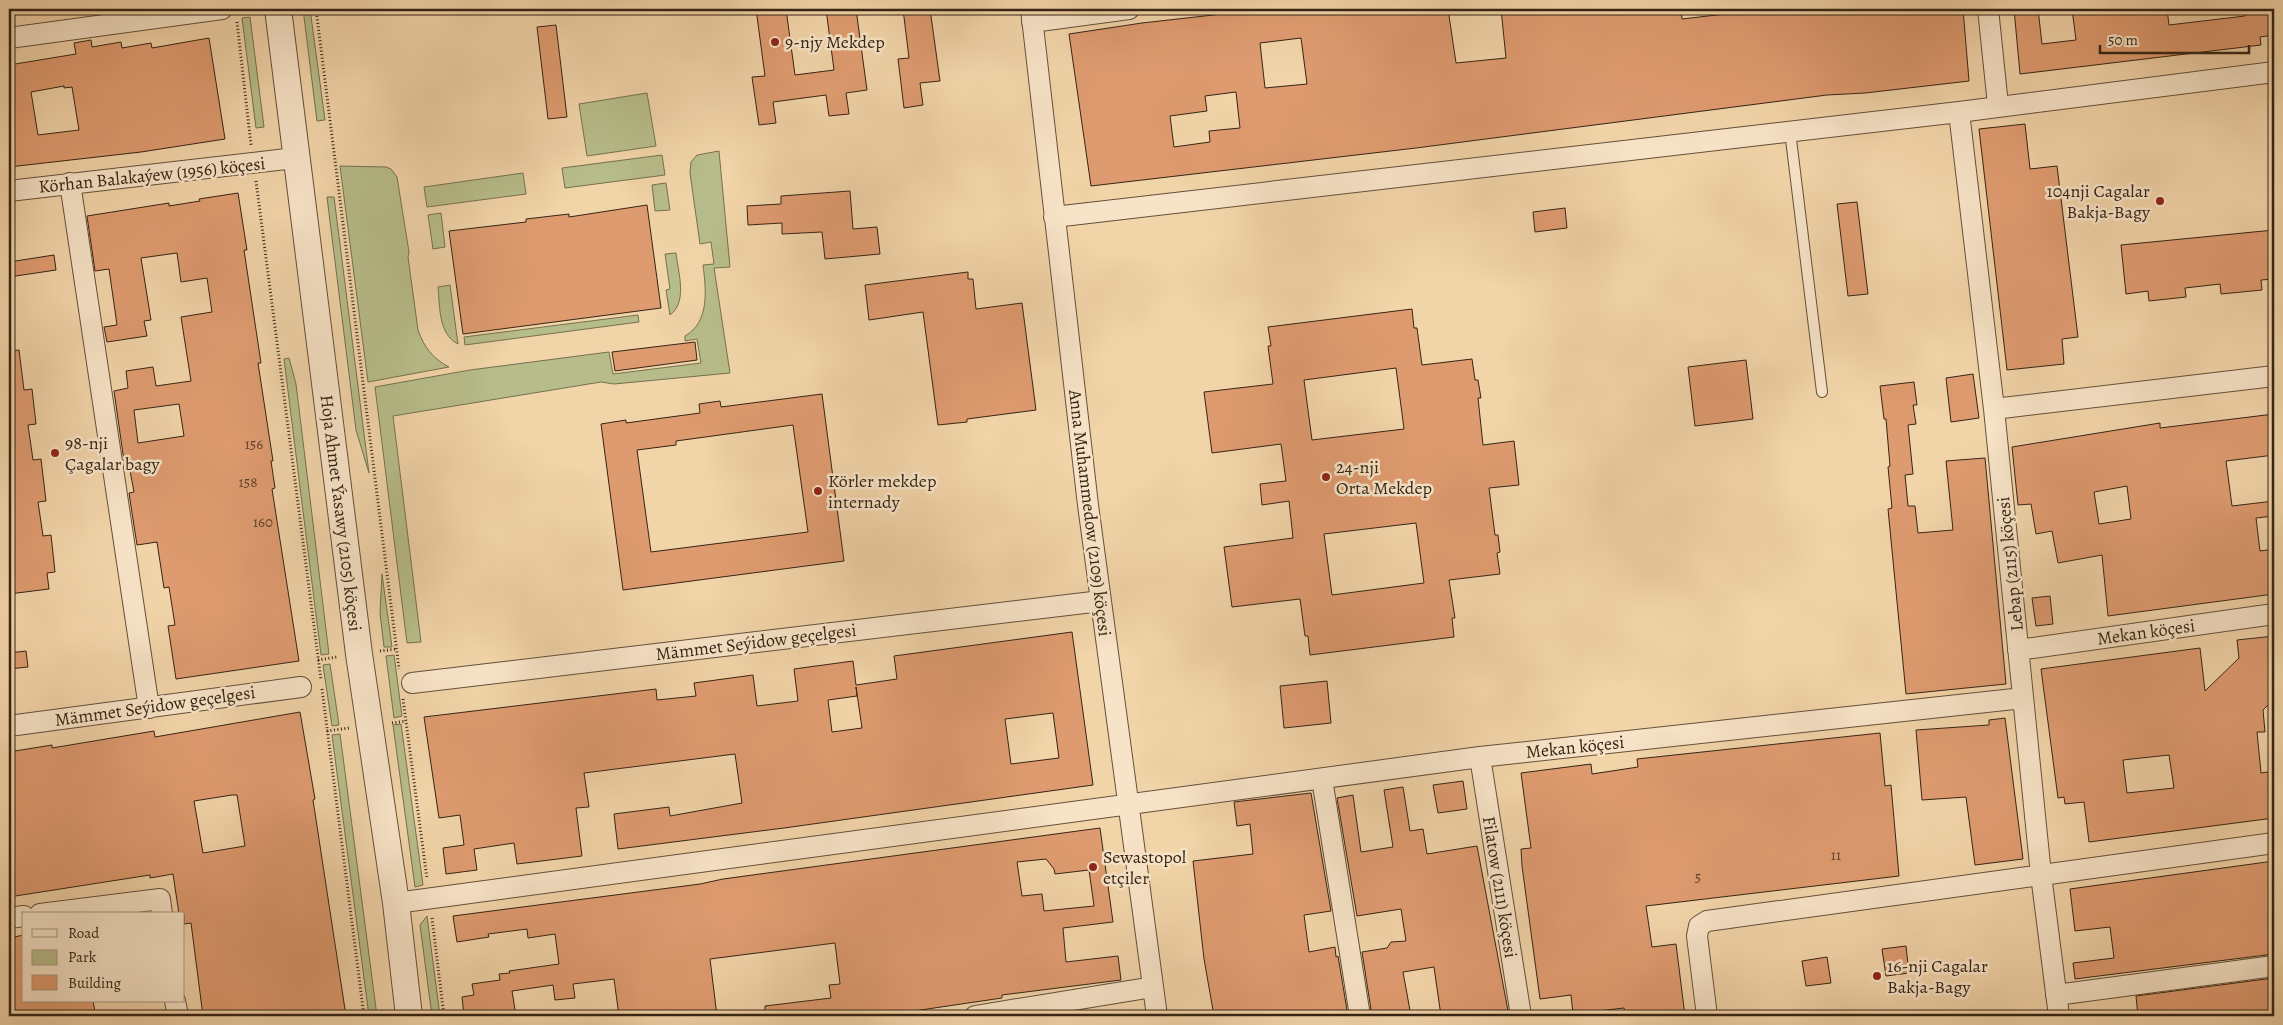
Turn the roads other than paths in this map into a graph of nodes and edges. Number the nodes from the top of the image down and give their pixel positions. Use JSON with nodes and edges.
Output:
{"nodes":[{"id":1,"x":278,"y":9,"type":"edge"},
{"id":2,"x":1129,"y":9,"type":"edge"},
{"id":3,"x":1988,"y":9,"type":"edge"},
{"id":4,"x":229,"y":14,"type":"edge"},
{"id":5,"x":1032,"y":15,"type":"edge"},
{"id":6,"x":9,"y":38,"type":"edge"},
{"id":7,"x":2274,"y":72,"type":"edge"},
{"id":8,"x":1998,"y":105,"type":"junction"},
{"id":9,"x":1959,"y":112,"type":"junction"},
{"id":10,"x":1790,"y":131,"type":"junction"},
{"id":11,"x":295,"y":158,"type":"junction"},
{"id":12,"x":70,"y":183,"type":"junction"},
{"id":13,"x":9,"y":191,"type":"edge"},
{"id":14,"x":1054,"y":216,"type":"junction"},
{"id":15,"x":2274,"y":376,"type":"edge"},
{"id":16,"x":1822,"y":392,"type":"dead end"},
{"id":17,"x":1994,"y":409,"type":"junction"},
{"id":18,"x":1100,"y":601,"type":"junction"},
{"id":19,"x":2274,"y":614,"type":"edge"},
{"id":20,"x":2018,"y":650,"type":"junction"},
{"id":21,"x":405,"y":684,"type":"road end"},
{"id":22,"x":301,"y":686,"type":"dead end"},
{"id":23,"x":2023,"y":698,"type":"junction"},
{"id":24,"x":149,"y":708,"type":"junction"},
{"id":25,"x":9,"y":726,"type":"edge"},
{"id":26,"x":1480,"y":757,"type":"junction"},
{"id":27,"x":1322,"y":779,"type":"junction"},
{"id":28,"x":1128,"y":805,"type":"junction"},
{"id":29,"x":2274,"y":843,"type":"edge"},
{"id":30,"x":2040,"y":875,"type":"junction"},
{"id":31,"x":396,"y":903,"type":"junction"},
{"id":32,"x":56,"y":912,"type":"edge"},
{"id":33,"x":162,"y":912,"type":"edge"},
{"id":34,"x":22,"y":916,"type":"edge"},
{"id":35,"x":9,"y":918,"type":"edge"},
{"id":36,"x":2274,"y":966,"type":"edge"},
{"id":37,"x":1153,"y":987,"type":"junction"},
{"id":38,"x":2056,"y":995,"type":"junction"},
{"id":39,"x":175,"y":1002,"type":"edge"},
{"id":40,"x":178,"y":1016,"type":"edge"},
{"id":41,"x":409,"y":1016,"type":"edge"},
{"id":42,"x":975,"y":1016,"type":"edge"},
{"id":43,"x":1157,"y":1016,"type":"edge"},
{"id":44,"x":1360,"y":1016,"type":"edge"},
{"id":45,"x":1521,"y":1016,"type":"edge"},
{"id":46,"x":1707,"y":1016,"type":"edge"},
{"id":47,"x":2059,"y":1016,"type":"edge"}],
"edges":[{"from":1,"to":11,"type":"street","name":"Hoja Ahmet Ýasawy (2105) köçesi"},
{"from":2,"to":5,"type":"street"},
{"from":3,"to":8,"type":"street"},
{"from":4,"to":6,"type":"street"},
{"from":5,"to":14,"type":"street","name":"Anna Muhammedow (2109) köçesi"},
{"from":7,"to":8,"type":"street"},
{"from":8,"to":9,"type":"street"},
{"from":9,"to":10,"type":"street"},
{"from":9,"to":17,"type":"street","name":"Lebap (2115) köçesi"},
{"from":10,"to":14,"type":"street"},
{"from":10,"to":16,"type":"lane"},
{"from":11,"to":12,"type":"street","name":"Körhan Balakaýew (1956) köçesi"},
{"from":11,"to":31,"type":"street","name":"Hoja Ahmet Ýasawy (2105) köçesi"},
{"from":12,"to":13,"type":"street","name":"Körhan Balakaýew (1956) köçesi"},
{"from":12,"to":24,"type":"street"},
{"from":14,"to":18,"type":"street","name":"Anna Muhammedow (2109) köçesi"},
{"from":15,"to":17,"type":"street"},
{"from":17,"to":20,"type":"street","name":"Lebap (2115) köçesi"},
{"from":18,"to":21,"type":"street","name":"Mämmet Seýidow geçelgesi"},
{"from":18,"to":28,"type":"street","name":"Anna Muhammedow (2109) köçesi"},
{"from":19,"to":20,"type":"street","name":"Mekan köçesi"},
{"from":20,"to":23,"type":"street","name":"Lebap (2115) köçesi"},
{"from":22,"to":24,"type":"street","name":"Mämmet Seýidow geçelgesi"},
{"from":23,"to":26,"type":"street","name":"Mekan köçesi"},
{"from":23,"to":30,"type":"street","name":"Lebap (2115) köçesi"},
{"from":24,"to":25,"type":"street","name":"Mämmet Seýidow geçelgesi"},
{"from":26,"to":27,"type":"street","name":"Mekan köçesi"},
{"from":26,"to":45,"type":"street","name":"Filatow (2111) köçesi"},
{"from":27,"to":28,"type":"street","name":"Mekan köçesi"},
{"from":27,"to":44,"type":"street"},
{"from":28,"to":31,"type":"street","name":"Mekan köçesi"},
{"from":28,"to":37,"type":"street","name":"Anna Muhammedow (2109) köçesi"},
{"from":29,"to":30,"type":"street"},
{"from":30,"to":38,"type":"street","name":"Lebap (2115) köçesi"},
{"from":30,"to":46,"type":"street"},
{"from":31,"to":41,"type":"street","name":"Hoja Ahmet Ýasawy (2105) köçesi"},
{"from":32,"to":33,"type":"street"},
{"from":34,"to":35,"type":"street"},
{"from":36,"to":38,"type":"street"},
{"from":37,"to":42,"type":"street"},
{"from":37,"to":43,"type":"street","name":"Anna Muhammedow (2109) köçesi"},
{"from":38,"to":47,"type":"street","name":"Lebap (2115) köçesi"},
{"from":39,"to":40,"type":"street"}]}
